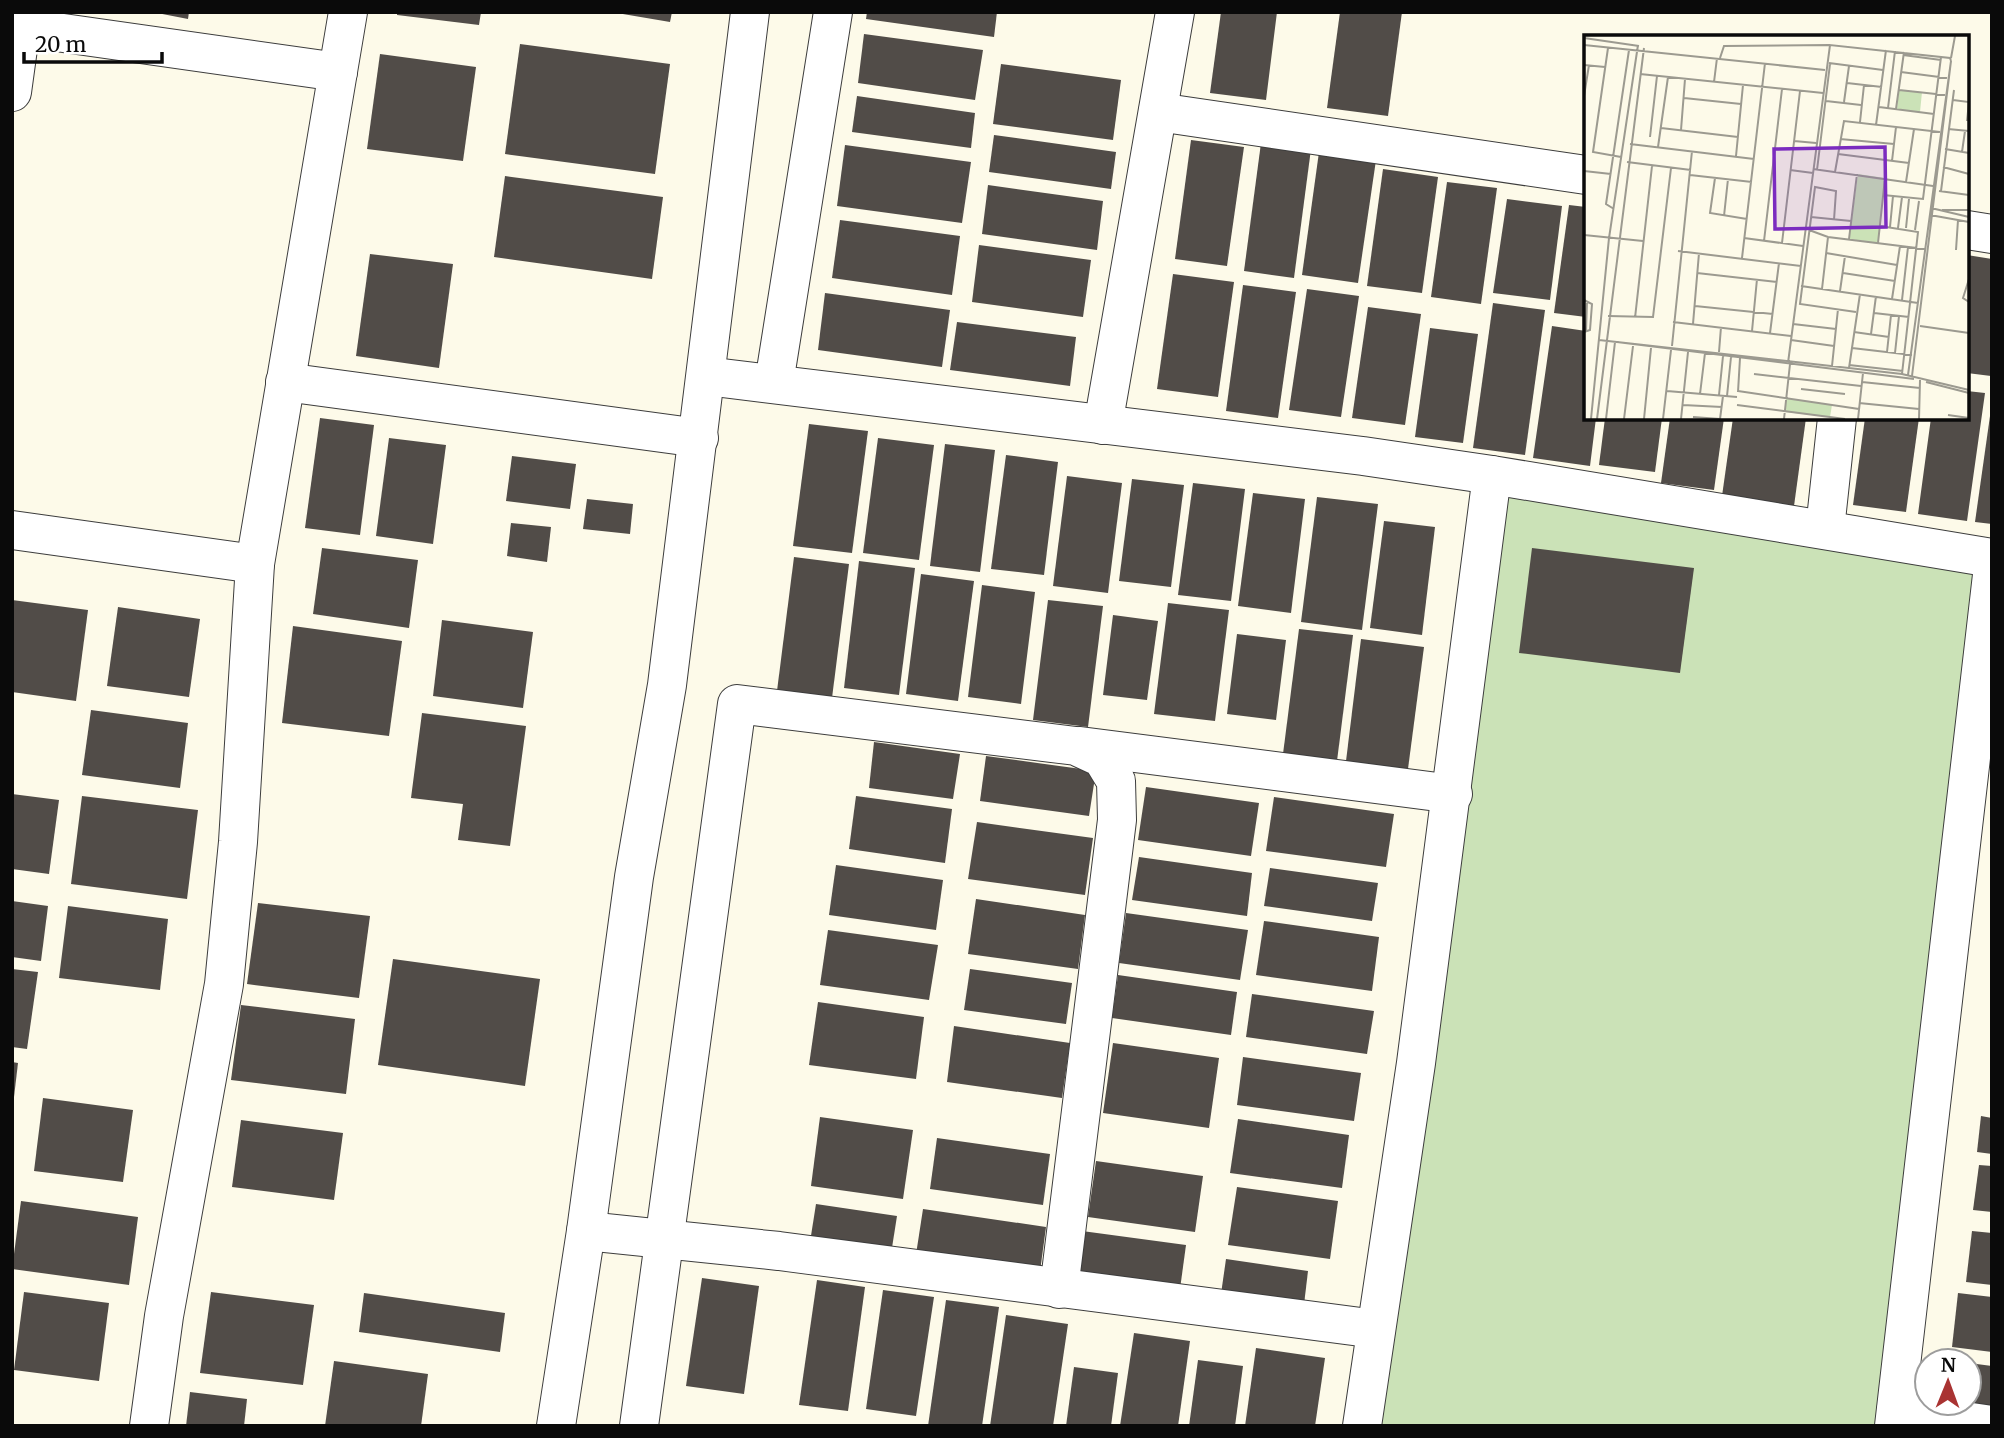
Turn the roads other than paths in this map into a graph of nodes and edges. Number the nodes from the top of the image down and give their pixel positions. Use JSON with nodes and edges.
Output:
{"nodes":[{"id":1,"x":348,"y":12,"type":"edge"},
{"id":2,"x":750,"y":12,"type":"edge"},
{"id":3,"x":833,"y":12,"type":"edge"},
{"id":4,"x":1175,"y":12,"type":"edge"},
{"id":5,"x":22,"y":20,"type":"edge"},
{"id":6,"x":338,"y":72,"type":"junction"},
{"id":7,"x":12,"y":92,"type":"edge"},
{"id":8,"x":1158,"y":112,"type":"junction"},
{"id":9,"x":1584,"y":175,"type":"edge"},
{"id":10,"x":1969,"y":230,"type":"edge"},
{"id":11,"x":1992,"y":234,"type":"edge"},
{"id":12,"x":706,"y":376,"type":"junction"},
{"id":13,"x":285,"y":382,"type":"junction"},
{"id":14,"x":774,"y":383,"type":"junction"},
{"id":15,"x":1837,"y":420,"type":"edge"},
{"id":16,"x":1103,"y":425,"type":"junction"},
{"id":17,"x":699,"y":438,"type":"junction"},
{"id":18,"x":1492,"y":475,"type":"junction"},
{"id":19,"x":1825,"y":529,"type":"junction"},
{"id":20,"x":12,"y":530,"type":"edge"},
{"id":21,"x":1992,"y":558,"type":"edge"},
{"id":22,"x":255,"y":564,"type":"junction"},
{"id":23,"x":1992,"y":575,"type":"edge"},
{"id":24,"x":1076,"y":746,"type":"junction"},
{"id":25,"x":1453,"y":794,"type":"junction"},
{"id":26,"x":1976,"y":860,"type":"edge"},
{"id":27,"x":586,"y":1231,"type":"junction"},
{"id":28,"x":665,"y":1240,"type":"junction"},
{"id":29,"x":1059,"y":1289,"type":"junction"},
{"id":30,"x":1376,"y":1329,"type":"junction"},
{"id":31,"x":1895,"y":1419,"type":"edge"},
{"id":32,"x":1992,"y":1425,"type":"edge"},
{"id":33,"x":149,"y":1426,"type":"edge"},
{"id":34,"x":556,"y":1426,"type":"edge"},
{"id":35,"x":639,"y":1426,"type":"edge"},
{"id":36,"x":1362,"y":1426,"type":"edge"}],
"edges":[{"from":1,"to":6,"type":"street"},
{"from":2,"to":12,"type":"street"},
{"from":3,"to":14,"type":"street"},
{"from":4,"to":8,"type":"street"},
{"from":5,"to":6,"type":"street"},
{"from":5,"to":7,"type":"street"},
{"from":6,"to":13,"type":"street"},
{"from":8,"to":9,"type":"street"},
{"from":8,"to":16,"type":"street"},
{"from":10,"to":11,"type":"street"},
{"from":12,"to":14,"type":"street"},
{"from":12,"to":17,"type":"street"},
{"from":13,"to":17,"type":"street"},
{"from":13,"to":22,"type":"street"},
{"from":14,"to":16,"type":"street"},
{"from":15,"to":19,"type":"street"},
{"from":16,"to":18,"type":"street"},
{"from":17,"to":27,"type":"street"},
{"from":18,"to":19,"type":"street"},
{"from":18,"to":25,"type":"street"},
{"from":19,"to":21,"type":"street"},
{"from":20,"to":22,"type":"street"},
{"from":22,"to":33,"type":"street"},
{"from":23,"to":26,"type":"street"},
{"from":24,"to":25,"type":"street"},
{"from":24,"to":28,"type":"street"},
{"from":24,"to":29,"type":"street"},
{"from":25,"to":30,"type":"street"},
{"from":26,"to":31,"type":"street"},
{"from":27,"to":28,"type":"street"},
{"from":27,"to":34,"type":"street"},
{"from":28,"to":29,"type":"street"},
{"from":28,"to":35,"type":"street"},
{"from":29,"to":30,"type":"street"},
{"from":30,"to":36,"type":"street"},
{"from":31,"to":32,"type":"street"}]}
